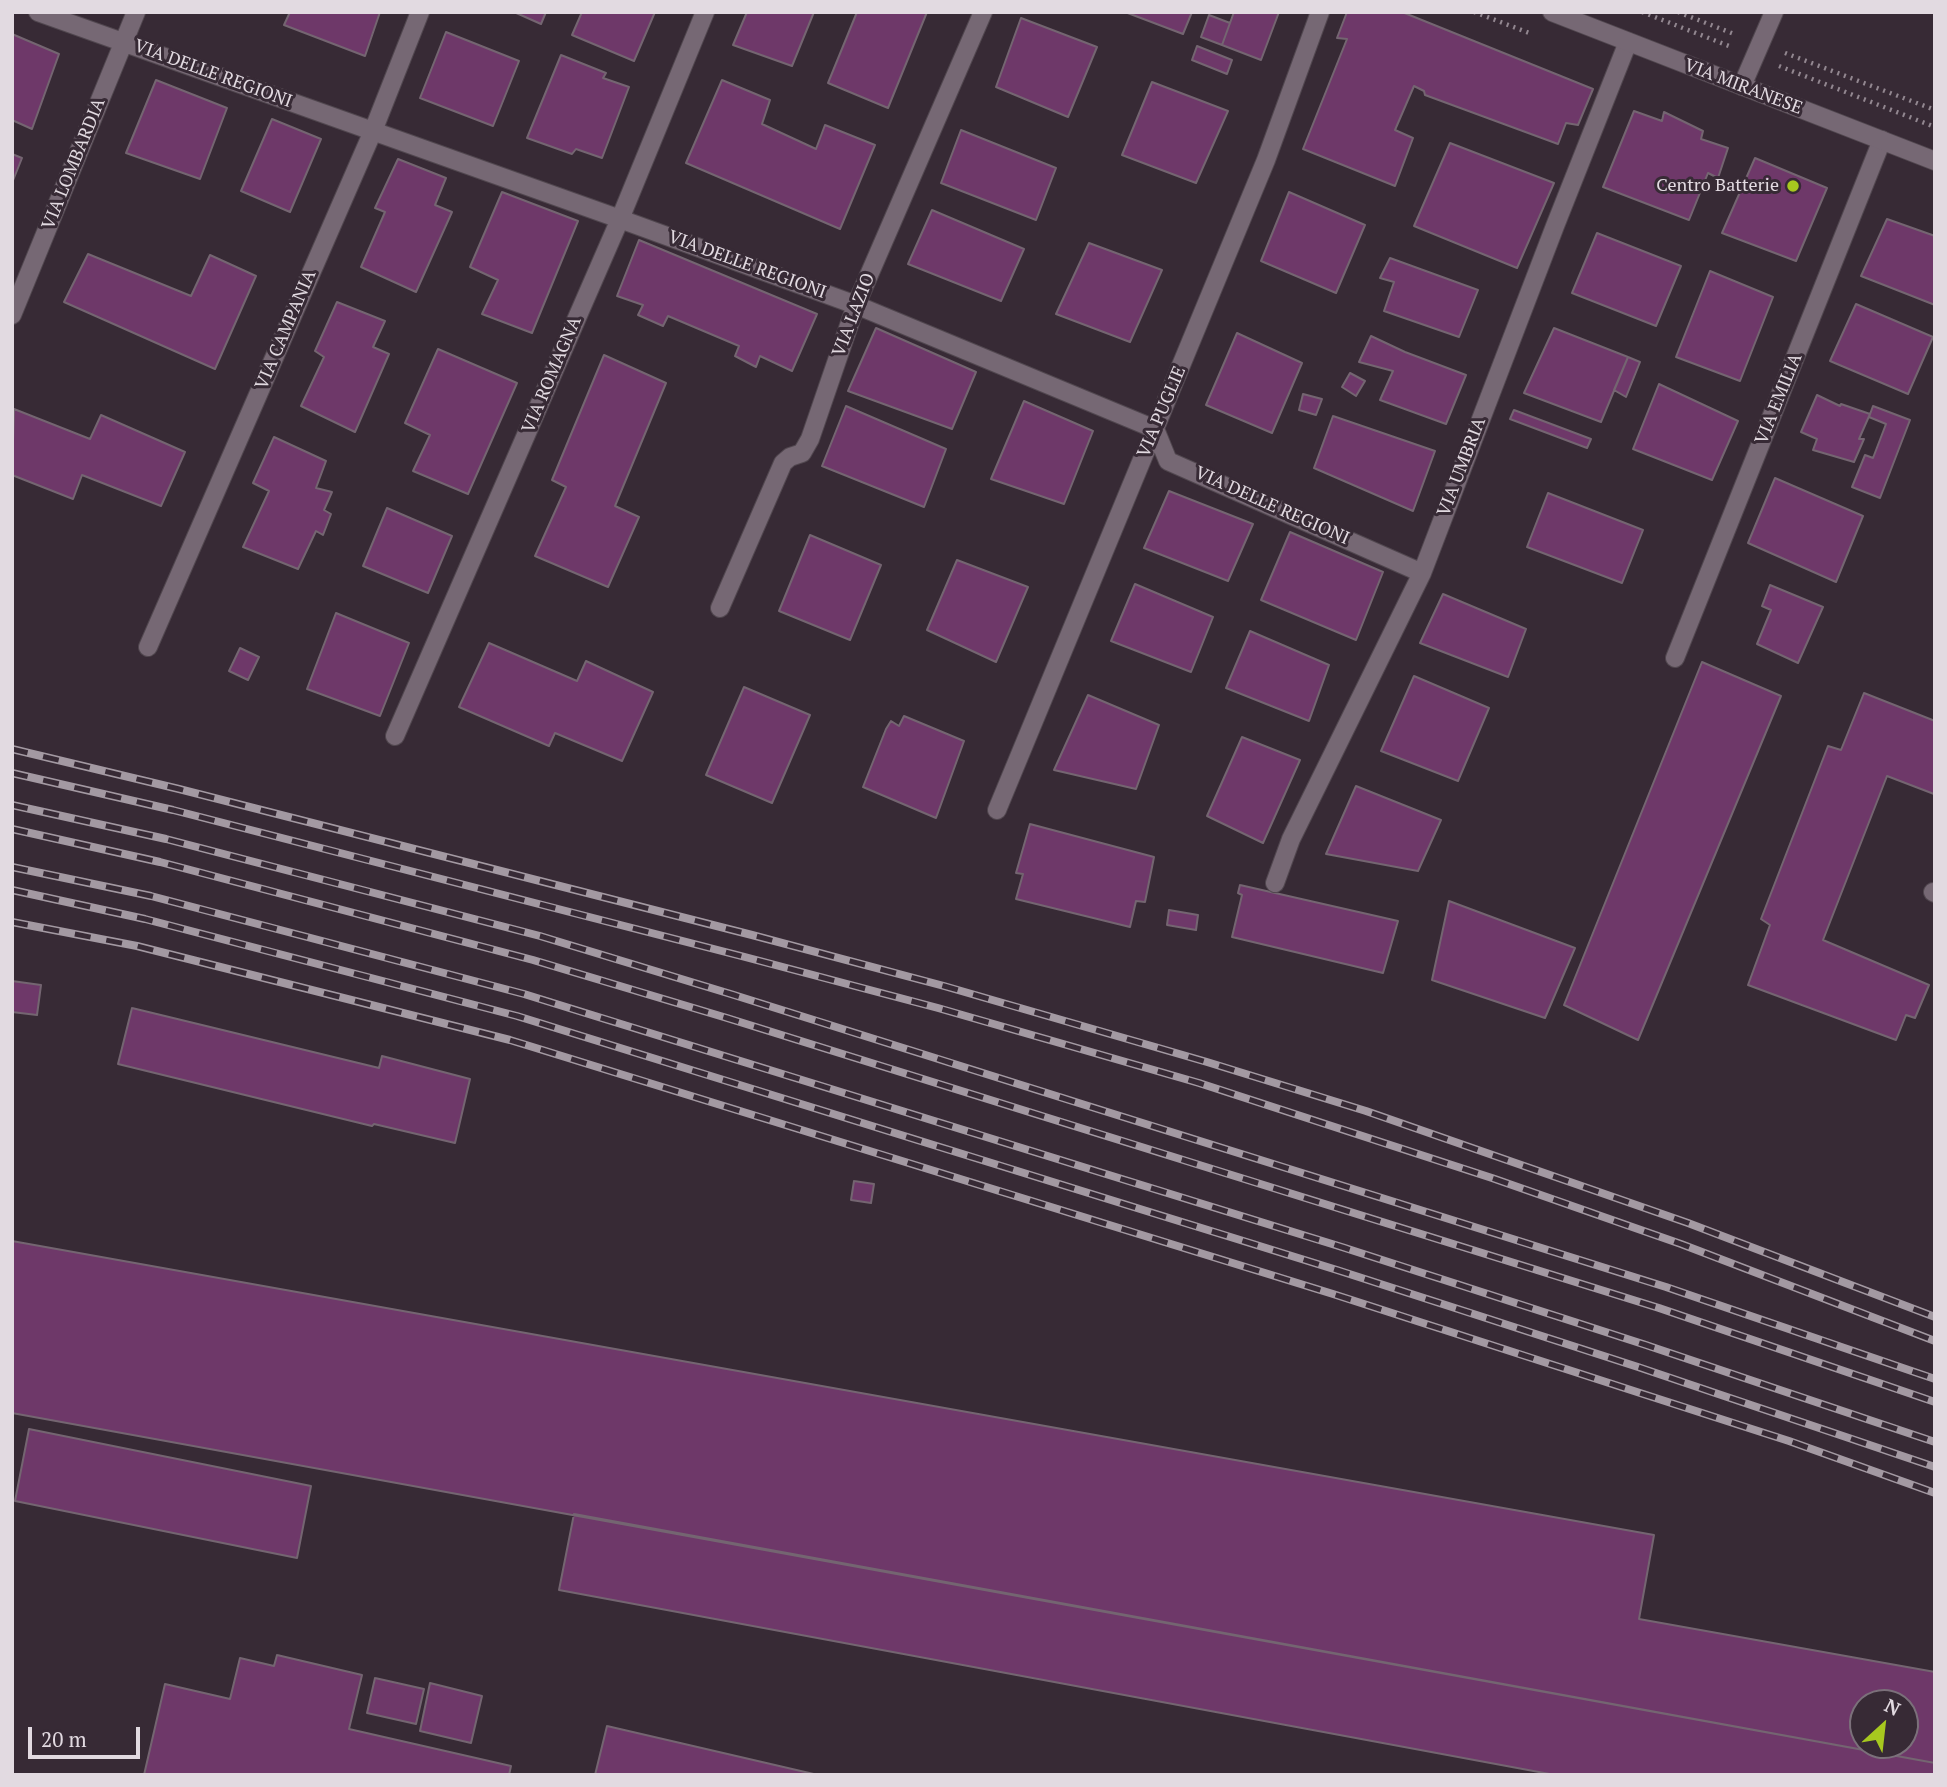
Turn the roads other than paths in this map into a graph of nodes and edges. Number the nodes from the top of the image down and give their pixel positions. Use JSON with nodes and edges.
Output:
{"nodes":[{"id":1,"x":38,"y":12,"type":"edge"},
{"id":2,"x":136,"y":12,"type":"edge"},
{"id":3,"x":421,"y":12,"type":"edge"},
{"id":4,"x":705,"y":12,"type":"edge"},
{"id":5,"x":983,"y":12,"type":"edge"},
{"id":6,"x":1320,"y":12,"type":"edge"},
{"id":7,"x":1552,"y":12,"type":"edge"},
{"id":8,"x":1774,"y":12,"type":"edge"},
{"id":9,"x":124,"y":42,"type":"junction"},
{"id":10,"x":1628,"y":42,"type":"junction"},
{"id":11,"x":1742,"y":86,"type":"junction"},
{"id":12,"x":373,"y":131,"type":"junction"},
{"id":13,"x":1882,"y":140,"type":"junction"},
{"id":14,"x":1935,"y":161,"type":"edge"},
{"id":15,"x":620,"y":219,"type":"junction"},
{"id":16,"x":856,"y":305,"type":"junction"},
{"id":17,"x":12,"y":315,"type":"edge"},
{"id":18,"x":1155,"y":429,"type":"junction"},
{"id":19,"x":1422,"y":573,"type":"junction"},
{"id":20,"x":720,"y":608,"type":"dead end"},
{"id":21,"x":148,"y":647,"type":"dead end"},
{"id":22,"x":1675,"y":657,"type":"dead end"},
{"id":23,"x":395,"y":736,"type":"dead end"},
{"id":24,"x":997,"y":810,"type":"dead end"},
{"id":25,"x":1275,"y":883,"type":"dead end"}],
"edges":[{"from":1,"to":9,"type":"street","name":"VIA DELLE REGIONI"},
{"from":2,"to":9,"type":"street","name":"VIA LOMBARDIA"},
{"from":3,"to":12,"type":"street","name":"VIA CAMPANIA"},
{"from":4,"to":15,"type":"street","name":"VIA ROMAGNA"},
{"from":5,"to":16,"type":"street","name":"VIA LAZIO"},
{"from":6,"to":18,"type":"street","name":"VIA PUGLIE"},
{"from":7,"to":10,"type":"street","name":"VIA MIRANESE"},
{"from":8,"to":11,"type":"street"},
{"from":9,"to":12,"type":"street","name":"VIA DELLE REGIONI"},
{"from":9,"to":17,"type":"street","name":"VIA LOMBARDIA"},
{"from":10,"to":11,"type":"street","name":"VIA MIRANESE"},
{"from":10,"to":19,"type":"street","name":"VIA UMBRIA"},
{"from":11,"to":13,"type":"street","name":"VIA MIRANESE"},
{"from":12,"to":15,"type":"street","name":"VIA DELLE REGIONI"},
{"from":12,"to":21,"type":"street","name":"VIA CAMPANIA"},
{"from":13,"to":14,"type":"street","name":"VIA MIRANESE"},
{"from":13,"to":22,"type":"street","name":"VIA EMILIA"},
{"from":15,"to":16,"type":"street","name":"VIA DELLE REGIONI"},
{"from":15,"to":23,"type":"street","name":"VIA ROMAGNA"},
{"from":16,"to":18,"type":"street","name":"VIA DELLE REGIONI"},
{"from":16,"to":20,"type":"street","name":"VIA LAZIO"},
{"from":18,"to":19,"type":"street","name":"VIA DELLE REGIONI"},
{"from":18,"to":24,"type":"street","name":"VIA PUGLIE"},
{"from":19,"to":25,"type":"street","name":"VIA UMBRIA"}]}
